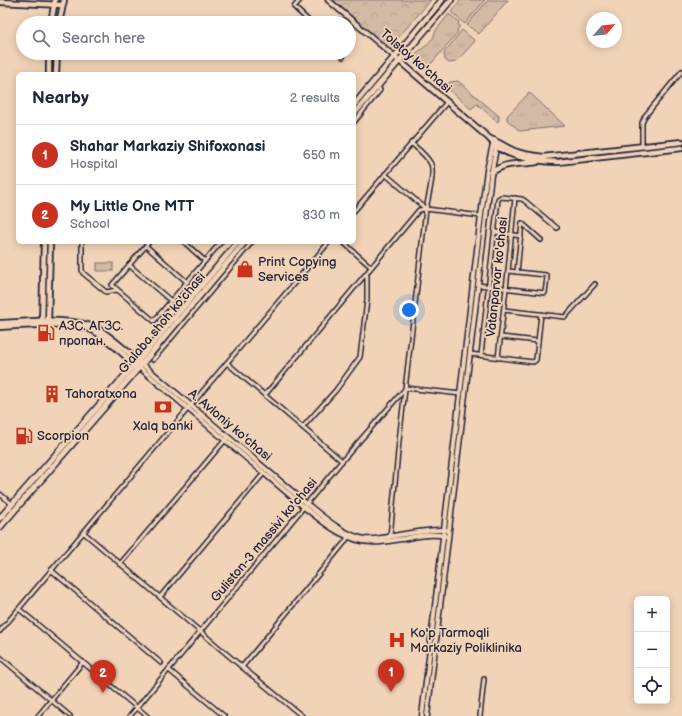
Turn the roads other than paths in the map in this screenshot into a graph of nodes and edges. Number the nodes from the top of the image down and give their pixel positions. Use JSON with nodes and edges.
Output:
{"nodes":[{"id":1,"x":300,"y":0,"type":"edge"},
{"id":2,"x":328,"y":0,"type":"edge"},
{"id":3,"x":442,"y":0,"type":"edge"},
{"id":4,"x":451,"y":0,"type":"edge"},
{"id":5,"x":0,"y":2,"type":"edge"},
{"id":6,"x":55,"y":2,"type":"edge"},
{"id":7,"x":63,"y":3,"type":"edge"},
{"id":8,"x":52,"y":16,"type":"edge"},
{"id":9,"x":60,"y":16,"type":"edge"},
{"id":10,"x":304,"y":16,"type":"edge"},
{"id":11,"x":347,"y":16,"type":"edge"},
{"id":12,"x":356,"y":24,"type":"edge"},
{"id":13,"x":395,"y":57,"type":"junction"},
{"id":14,"x":49,"y":60,"type":"edge"},
{"id":15,"x":57,"y":60,"type":"edge"},
{"id":16,"x":400,"y":61,"type":"junction"},
{"id":17,"x":49,"y":72,"type":"edge"},
{"id":18,"x":56,"y":72,"type":"edge"},
{"id":19,"x":682,"y":72,"type":"edge"},
{"id":20,"x":378,"y":87,"type":"junction"},
{"id":21,"x":356,"y":102,"type":"edge"},
{"id":22,"x":447,"y":102,"type":"junction"},
{"id":23,"x":356,"y":112,"type":"edge"},
{"id":24,"x":356,"y":120,"type":"edge"},
{"id":25,"x":494,"y":142,"type":"junction"},
{"id":26,"x":682,"y":142,"type":"edge"},
{"id":27,"x":411,"y":143,"type":"junction"},
{"id":28,"x":642,"y":146,"type":"junction"},
{"id":29,"x":682,"y":148,"type":"edge"},
{"id":30,"x":539,"y":161,"type":"junction"},
{"id":31,"x":385,"y":174,"type":"junction"},
{"id":32,"x":491,"y":174,"type":"junction"},
{"id":33,"x":515,"y":198,"type":"junction"},
{"id":34,"x":356,"y":209,"type":"edge"},
{"id":35,"x":426,"y":209,"type":"junction"},
{"id":36,"x":481,"y":216,"type":"junction"},
{"id":37,"x":558,"y":228,"type":"dead end"},
{"id":38,"x":495,"y":232,"type":"junction"},
{"id":39,"x":512,"y":234,"type":"junction"},
{"id":40,"x":521,"y":236,"type":"junction"},
{"id":41,"x":541,"y":240,"type":"dead end"},
{"id":42,"x":44,"y":244,"type":"edge"},
{"id":43,"x":50,"y":244,"type":"edge"},
{"id":44,"x":82,"y":244,"type":"edge"},
{"id":45,"x":186,"y":244,"type":"edge"},
{"id":46,"x":219,"y":244,"type":"edge"},
{"id":47,"x":236,"y":244,"type":"edge"},
{"id":48,"x":243,"y":244,"type":"edge"},
{"id":49,"x":250,"y":244,"type":"edge"},
{"id":50,"x":327,"y":244,"type":"edge"},
{"id":51,"x":345,"y":244,"type":"edge"},
{"id":52,"x":146,"y":246,"type":"joint"},
{"id":53,"x":205,"y":261,"type":"junction"},
{"id":54,"x":128,"y":265,"type":"junction"},
{"id":55,"x":371,"y":267,"type":"junction"},
{"id":56,"x":508,"y":271,"type":"junction"},
{"id":57,"x":517,"y":272,"type":"junction"},
{"id":58,"x":367,"y":275,"type":"junction"},
{"id":59,"x":187,"y":282,"type":"junction"},
{"id":60,"x":473,"y":283,"type":"junction"},
{"id":61,"x":595,"y":284,"type":"dead end"},
{"id":62,"x":478,"y":285,"type":"junction"},
{"id":63,"x":489,"y":287,"type":"junction"},
{"id":64,"x":506,"y":289,"type":"junction"},
{"id":65,"x":117,"y":290,"type":"junction"},
{"id":66,"x":171,"y":301,"type":"junction"},
{"id":67,"x":504,"y":310,"type":"junction"},
{"id":68,"x":541,"y":314,"type":"junction"},
{"id":69,"x":0,"y":323,"type":"edge"},
{"id":70,"x":42,"y":324,"type":"junction"},
{"id":71,"x":48,"y":324,"type":"junction"},
{"id":72,"x":0,"y":327,"type":"edge"},
{"id":73,"x":501,"y":337,"type":"junction"},
{"id":74,"x":165,"y":341,"type":"junction"},
{"id":75,"x":538,"y":341,"type":"junction"},
{"id":76,"x":470,"y":354,"type":"junction"},
{"id":77,"x":481,"y":355,"type":"junction"},
{"id":78,"x":498,"y":358,"type":"junction"},
{"id":79,"x":153,"y":360,"type":"dead end"},
{"id":80,"x":227,"y":363,"type":"junction"},
{"id":81,"x":139,"y":364,"type":"junction"},
{"id":82,"x":406,"y":388,"type":"junction"},
{"id":83,"x":461,"y":394,"type":"junction"},
{"id":84,"x":265,"y":395,"type":"junction"},
{"id":85,"x":190,"y":407,"type":"junction"},
{"id":86,"x":304,"y":427,"type":"junction"},
{"id":87,"x":226,"y":440,"type":"junction"},
{"id":88,"x":342,"y":461,"type":"junction"},
{"id":89,"x":264,"y":473,"type":"junction"},
{"id":90,"x":0,"y":494,"type":"edge"},
{"id":91,"x":12,"y":504,"type":"junction"},
{"id":92,"x":305,"y":506,"type":"junction"},
{"id":93,"x":0,"y":518,"type":"edge"},
{"id":94,"x":0,"y":526,"type":"edge"},
{"id":95,"x":446,"y":530,"type":"junction"},
{"id":96,"x":82,"y":532,"type":"junction"},
{"id":97,"x":445,"y":536,"type":"junction"},
{"id":98,"x":348,"y":537,"type":"junction"},
{"id":99,"x":390,"y":537,"type":"junction"},
{"id":100,"x":120,"y":564,"type":"junction"},
{"id":101,"x":51,"y":570,"type":"junction"},
{"id":102,"x":160,"y":597,"type":"junction"},
{"id":103,"x":18,"y":609,"type":"junction"},
{"id":104,"x":1,"y":629,"type":"edge"},
{"id":105,"x":201,"y":632,"type":"junction"},
{"id":106,"x":0,"y":658,"type":"edge"},
{"id":107,"x":83,"y":662,"type":"junction"},
{"id":108,"x":161,"y":663,"type":"dead end"},
{"id":109,"x":242,"y":668,"type":"junction"},
{"id":110,"x":170,"y":670,"type":"junction"},
{"id":111,"x":484,"y":679,"type":"dead end"},
{"id":112,"x":51,"y":701,"type":"junction"},
{"id":113,"x":137,"y":708,"type":"junction"},
{"id":114,"x":38,"y":716,"type":"edge"},
{"id":115,"x":70,"y":716,"type":"edge"},
{"id":116,"x":130,"y":716,"type":"edge"},
{"id":117,"x":147,"y":716,"type":"edge"},
{"id":118,"x":224,"y":716,"type":"edge"},
{"id":119,"x":302,"y":716,"type":"edge"},
{"id":120,"x":422,"y":716,"type":"edge"},
{"id":121,"x":427,"y":716,"type":"edge"},
{"id":122,"x":480,"y":716,"type":"edge"}],
"edges":[{"from":1,"to":10,"type":"street"},
{"from":2,"to":11,"type":"street","name":"Tolstoy ko'chasi"},
{"from":3,"to":13,"type":"main road"},
{"from":4,"to":16,"type":"main road"},
{"from":5,"to":6,"type":"main road"},
{"from":6,"to":7,"type":"main road"},
{"from":6,"to":8,"type":"main road"},
{"from":7,"to":9,"type":"main road"},
{"from":12,"to":13,"type":"street","name":"Tolstoy ko'chasi"},
{"from":13,"to":16,"type":"main road","name":"Tolstoy ko'chasi"},
{"from":13,"to":21,"type":"main road"},
{"from":14,"to":17,"type":"main road"},
{"from":15,"to":18,"type":"main road"},
{"from":16,"to":20,"type":"main road"},
{"from":16,"to":22,"type":"main road","name":"Tolstoy ko'chasi"},
{"from":19,"to":28,"type":"street"},
{"from":20,"to":23,"type":"main road"},
{"from":20,"to":24,"type":"street"},
{"from":22,"to":25,"type":"main road","name":"Tolstoy ko'chasi"},
{"from":22,"to":27,"type":"street"},
{"from":25,"to":28,"type":"main road","name":"Tolstoy ko'chasi"},
{"from":25,"to":30,"type":"main road","name":"Tolstoy ko'chasi"},
{"from":25,"to":32,"type":"street"},
{"from":25,"to":36,"type":"street"},
{"from":26,"to":28,"type":"main road","name":"Tolstoy ko'chasi"},
{"from":27,"to":31,"type":"street"},
{"from":27,"to":35,"type":"street"},
{"from":29,"to":30,"type":"main road","name":"Tolstoy ko'chasi"},
{"from":30,"to":32,"type":"main road"},
{"from":31,"to":34,"type":"street"},
{"from":31,"to":35,"type":"street"},
{"from":32,"to":62,"type":"street"},
{"from":33,"to":37,"type":"street"},
{"from":33,"to":38,"type":"street"},
{"from":33,"to":39,"type":"street","name":"Vatanparvar ko'chasi"},
{"from":35,"to":36,"type":"street"},
{"from":35,"to":55,"type":"street"},
{"from":35,"to":82,"type":"street"},
{"from":36,"to":60,"type":"street"},
{"from":38,"to":39,"type":"street"},
{"from":38,"to":63,"type":"street"},
{"from":39,"to":40,"type":"street"},
{"from":39,"to":56,"type":"street","name":"Vatanparvar ko'chasi"},
{"from":40,"to":41,"type":"street"},
{"from":40,"to":57,"type":"street"},
{"from":42,"to":70,"type":"main road"},
{"from":43,"to":71,"type":"main road"},
{"from":44,"to":65,"type":"street"},
{"from":45,"to":53,"type":"street"},
{"from":46,"to":53,"type":"street"},
{"from":47,"to":81,"type":"main road","name":"G'alaba shoh ko'chasi"},
{"from":48,"to":74,"type":"main road","name":"G'alaba shoh ko'chasi"},
{"from":49,"to":74,"type":"street"},
{"from":50,"to":80,"type":"street"},
{"from":51,"to":55,"type":"street"},
{"from":52,"to":54,"type":"street"},
{"from":52,"to":59,"type":"street"},
{"from":53,"to":59,"type":"street"},
{"from":54,"to":65,"type":"street"},
{"from":54,"to":66,"type":"street"},
{"from":55,"to":58,"type":"street"},
{"from":56,"to":57,"type":"street"},
{"from":56,"to":64,"type":"street","name":"Vatanparvar ko'chasi"},
{"from":57,"to":64,"type":"street"},
{"from":58,"to":84,"type":"street"},
{"from":58,"to":86,"type":"street"},
{"from":59,"to":66,"type":"street"},
{"from":60,"to":62,"type":"street"},
{"from":60,"to":83,"type":"street"},
{"from":61,"to":68,"type":"street"},
{"from":62,"to":63,"type":"street"},
{"from":62,"to":76,"type":"street"},
{"from":63,"to":64,"type":"street"},
{"from":63,"to":77,"type":"street"},
{"from":64,"to":67,"type":"street","name":"Vatanparvar ko'chasi"},
{"from":65,"to":66,"type":"street"},
{"from":67,"to":68,"type":"street"},
{"from":67,"to":73,"type":"street","name":"Vatanparvar ko'chasi"},
{"from":68,"to":75,"type":"street"},
{"from":69,"to":70,"type":"main road","name":"A. Avloniy ko'chasi"},
{"from":70,"to":71,"type":"main road","name":"A. Avloniy ko'chasi"},
{"from":70,"to":72,"type":"main road","name":"A. Avloniy ko'chasi"},
{"from":71,"to":81,"type":"main road","name":"A. Avloniy ko'chasi"},
{"from":73,"to":75,"type":"street"},
{"from":73,"to":78,"type":"street","name":"Vatanparvar ko'chasi"},
{"from":74,"to":79,"type":"street"},
{"from":74,"to":81,"type":"main road","name":"G'alaba shoh ko'chasi"},
{"from":75,"to":78,"type":"street"},
{"from":76,"to":77,"type":"street"},
{"from":76,"to":95,"type":"street"},
{"from":77,"to":78,"type":"street"},
{"from":80,"to":84,"type":"street"},
{"from":80,"to":85,"type":"street"},
{"from":81,"to":85,"type":"street","name":"A. Avloniy ko'chasi"},
{"from":81,"to":91,"type":"main road","name":"G'alaba shoh ko'chasi"},
{"from":81,"to":94,"type":"main road","name":"G'alaba shoh ko'chasi"},
{"from":82,"to":83,"type":"street"},
{"from":82,"to":88,"type":"street","name":"Guliston-3 massivi ko'chasi"},
{"from":82,"to":99,"type":"street"},
{"from":83,"to":95,"type":"street"},
{"from":84,"to":86,"type":"street"},
{"from":85,"to":87,"type":"street","name":"A. Avloniy ko'chasi"},
{"from":85,"to":92,"type":"street","name":"A. Avloniy ko'chasi"},
{"from":85,"to":96,"type":"street"},
{"from":86,"to":88,"type":"street"},
{"from":87,"to":89,"type":"street","name":"A. Avloniy ko'chasi"},
{"from":87,"to":100,"type":"street"},
{"from":88,"to":92,"type":"street","name":"Guliston-3 massivi ko'chasi"},
{"from":89,"to":92,"type":"street","name":"A. Avloniy ko'chasi"},
{"from":89,"to":102,"type":"street"},
{"from":90,"to":91,"type":"street"},
{"from":91,"to":93,"type":"main road","name":"G'alaba shoh ko'chasi"},
{"from":92,"to":98,"type":"street","name":"A. Avloniy ko'chasi"},
{"from":92,"to":99,"type":"street","name":"A. Avloniy ko'chasi"},
{"from":92,"to":105,"type":"street","name":"Guliston-3 massivi ko'chasi"},
{"from":95,"to":97,"type":"street"},
{"from":95,"to":99,"type":"street","name":"A. Avloniy ko'chasi"},
{"from":96,"to":100,"type":"street"},
{"from":96,"to":101,"type":"street"},
{"from":97,"to":98,"type":"street","name":"A. Avloniy ko'chasi"},
{"from":97,"to":120,"type":"street"},
{"from":97,"to":121,"type":"street"},
{"from":98,"to":109,"type":"street"},
{"from":100,"to":102,"type":"street"},
{"from":101,"to":103,"type":"street"},
{"from":101,"to":108,"type":"street"},
{"from":102,"to":105,"type":"street"},
{"from":103,"to":104,"type":"street"},
{"from":103,"to":107,"type":"street"},
{"from":105,"to":109,"type":"street"},
{"from":105,"to":110,"type":"street","name":"Guliston-3 massivi ko'chasi"},
{"from":106,"to":112,"type":"street"},
{"from":107,"to":112,"type":"street"},
{"from":107,"to":113,"type":"street"},
{"from":109,"to":119,"type":"street"},
{"from":110,"to":113,"type":"street","name":"Guliston-3 massivi ko'chasi"},
{"from":110,"to":118,"type":"street"},
{"from":111,"to":122,"type":"street"},
{"from":112,"to":114,"type":"street"},
{"from":112,"to":115,"type":"street"},
{"from":113,"to":116,"type":"street","name":"Guliston-3 massivi ko'chasi"},
{"from":113,"to":117,"type":"street"}]}
